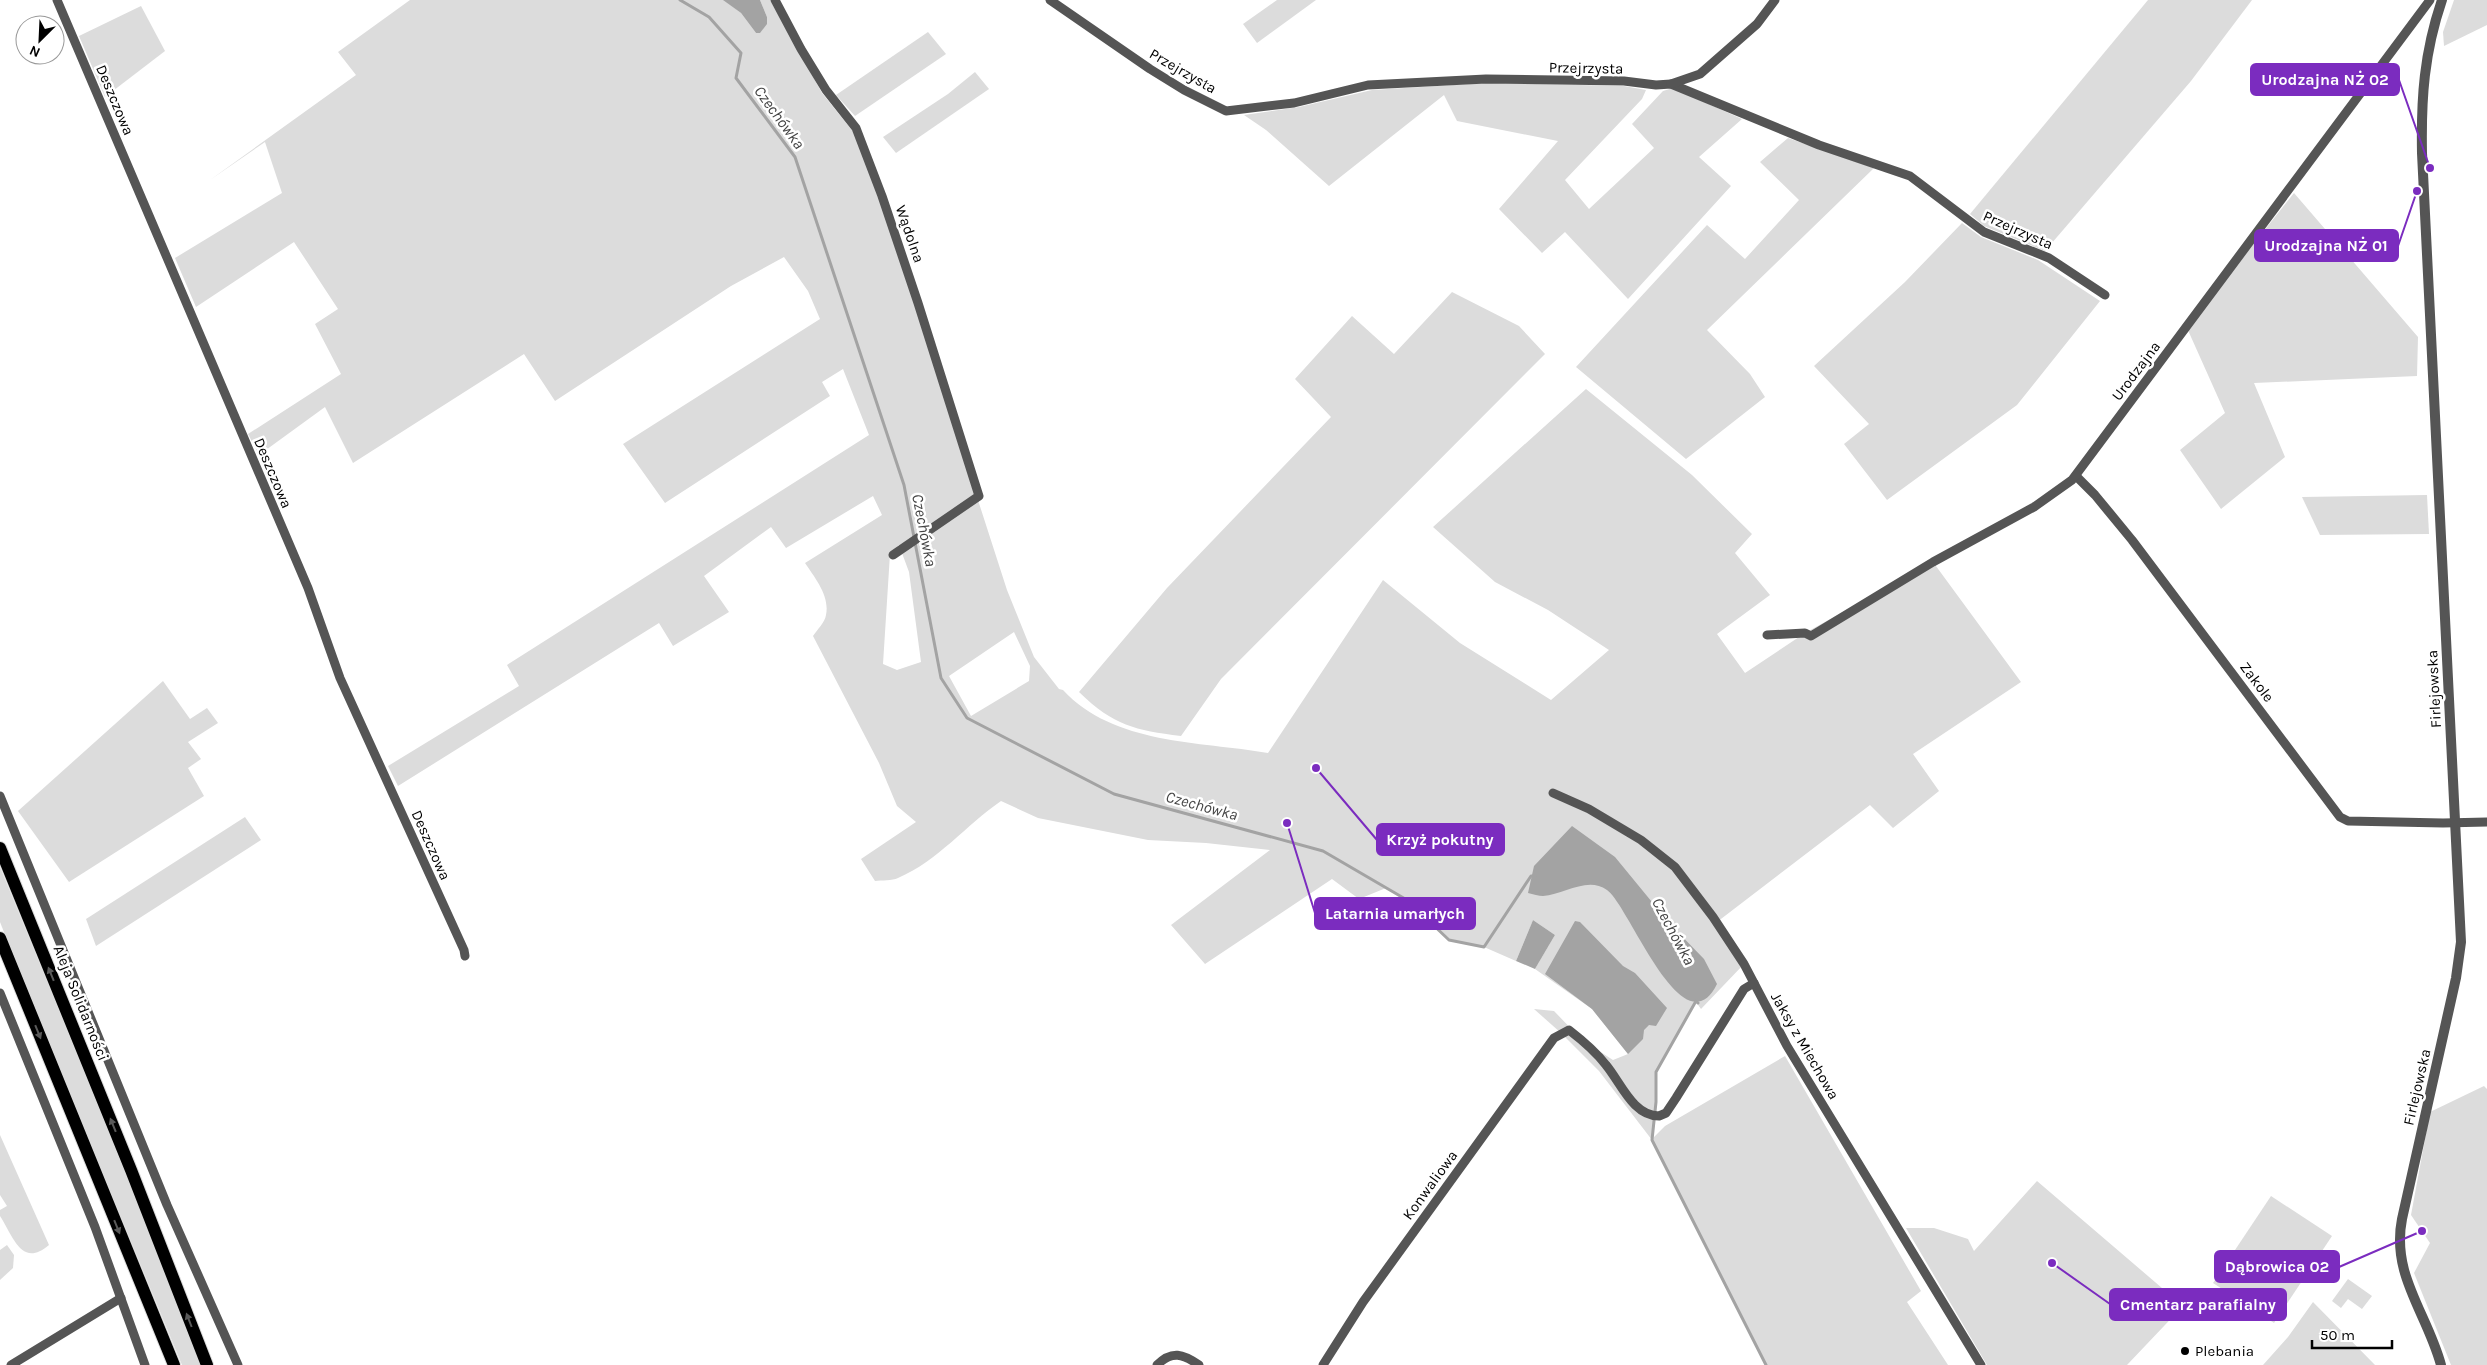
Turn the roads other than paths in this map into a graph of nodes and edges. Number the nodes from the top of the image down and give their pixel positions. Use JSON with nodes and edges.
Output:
{"nodes":[{"id":1,"x":57,"y":0,"type":"edge"},
{"id":2,"x":775,"y":0,"type":"edge"},
{"id":3,"x":1050,"y":0,"type":"edge"},
{"id":4,"x":1775,"y":0,"type":"edge"},
{"id":5,"x":2430,"y":0,"type":"edge"},
{"id":6,"x":2442,"y":0,"type":"edge"},
{"id":7,"x":1671,"y":84,"type":"junction"},
{"id":8,"x":2105,"y":295,"type":"dead end"},
{"id":9,"x":2076,"y":476,"type":"junction"},
{"id":10,"x":893,"y":555,"type":"dead end"},
{"id":11,"x":1767,"y":635,"type":"dead end"},
{"id":12,"x":1553,"y":792,"type":"dead end"},
{"id":13,"x":0,"y":796,"type":"edge"},
{"id":14,"x":2487,"y":822,"type":"edge"},
{"id":15,"x":2456,"y":823,"type":"junction"},
{"id":16,"x":0,"y":848,"type":"edge"},
{"id":17,"x":0,"y":938,"type":"edge"},
{"id":18,"x":465,"y":956,"type":"dead end"},
{"id":19,"x":1754,"y":984,"type":"junction"},
{"id":20,"x":0,"y":993,"type":"edge"},
{"id":21,"x":121,"y":1298,"type":"junction"},
{"id":22,"x":11,"y":1365,"type":"edge"},
{"id":23,"x":145,"y":1365,"type":"edge"},
{"id":24,"x":174,"y":1365,"type":"edge"},
{"id":25,"x":207,"y":1365,"type":"edge"},
{"id":26,"x":238,"y":1365,"type":"edge"},
{"id":27,"x":1157,"y":1365,"type":"edge"},
{"id":28,"x":1199,"y":1365,"type":"edge"},
{"id":29,"x":1323,"y":1365,"type":"edge"},
{"id":30,"x":1981,"y":1365,"type":"edge"},
{"id":31,"x":2441,"y":1365,"type":"edge"}],
"edges":[{"from":1,"to":18,"type":"street","name":"Deszczowa"},
{"from":2,"to":10,"type":"street","name":"Wądolna"},
{"from":3,"to":7,"type":"street","name":"Przejrzysta"},
{"from":4,"to":7,"type":"street"},
{"from":5,"to":9,"type":"street","name":"Urodzajna"},
{"from":6,"to":15,"type":"street","name":"Firlejowska"},
{"from":7,"to":8,"type":"street","name":"Przejrzysta"},
{"from":9,"to":11,"type":"street","name":"Urodzajna"},
{"from":9,"to":15,"type":"street","name":"Zakole"},
{"from":12,"to":19,"type":"street","name":"Jaksy z Miechowa"},
{"from":13,"to":26,"type":"street"},
{"from":14,"to":15,"type":"street"},
{"from":15,"to":31,"type":"street","name":"Firlejowska"},
{"from":25,"to":16,"type":"main road","name":"Aleja Solidarności","one_way":true},
{"from":17,"to":24,"type":"main road","one_way":true},
{"from":19,"to":29,"type":"street","name":"Konwaliowa"},
{"from":19,"to":30,"type":"street","name":"Jaksy z Miechowa"},
{"from":20,"to":21,"type":"street"},
{"from":21,"to":22,"type":"street"},
{"from":21,"to":23,"type":"street"},
{"from":27,"to":28,"type":"street"}]}
